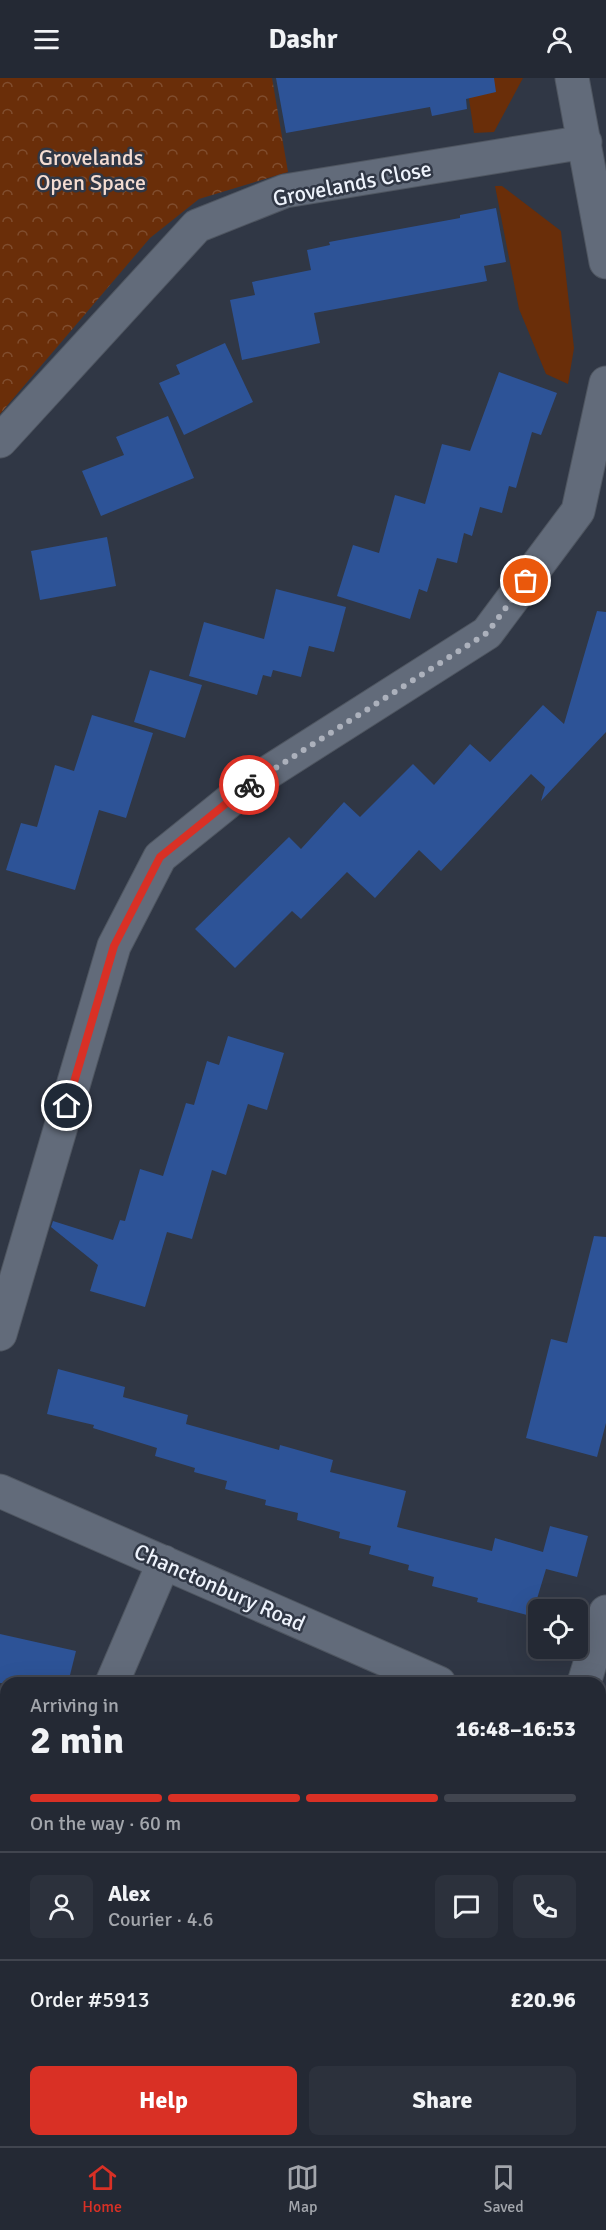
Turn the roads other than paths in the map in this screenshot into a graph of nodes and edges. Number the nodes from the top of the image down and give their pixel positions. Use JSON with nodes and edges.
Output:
{"nodes":[{"id":1,"x":572,"y":78,"type":"edge"},
{"id":2,"x":585,"y":142,"type":"junction"},
{"id":3,"x":606,"y":262,"type":"edge"},
{"id":4,"x":606,"y":383,"type":"edge"},
{"id":5,"x":0,"y":441,"type":"edge"},
{"id":6,"x":0,"y":1334,"type":"edge"},
{"id":7,"x":0,"y":1491,"type":"edge"},
{"id":8,"x":164,"y":1562,"type":"junction"},
{"id":9,"x":606,"y":1612,"type":"edge"},
{"id":10,"x":115,"y":1677,"type":"edge"},
{"id":11,"x":426,"y":1677,"type":"edge"},
{"id":12,"x":586,"y":1677,"type":"edge"}],
"edges":[{"from":1,"to":2,"type":"street"},
{"from":2,"to":3,"type":"street"},
{"from":2,"to":5,"type":"street","name":"Grovelands Close"},
{"from":4,"to":6,"type":"street"},
{"from":7,"to":8,"type":"street","name":"Chanctonbury Road"},
{"from":8,"to":10,"type":"street"},
{"from":8,"to":11,"type":"street","name":"Chanctonbury Road"},
{"from":9,"to":12,"type":"street"}]}
